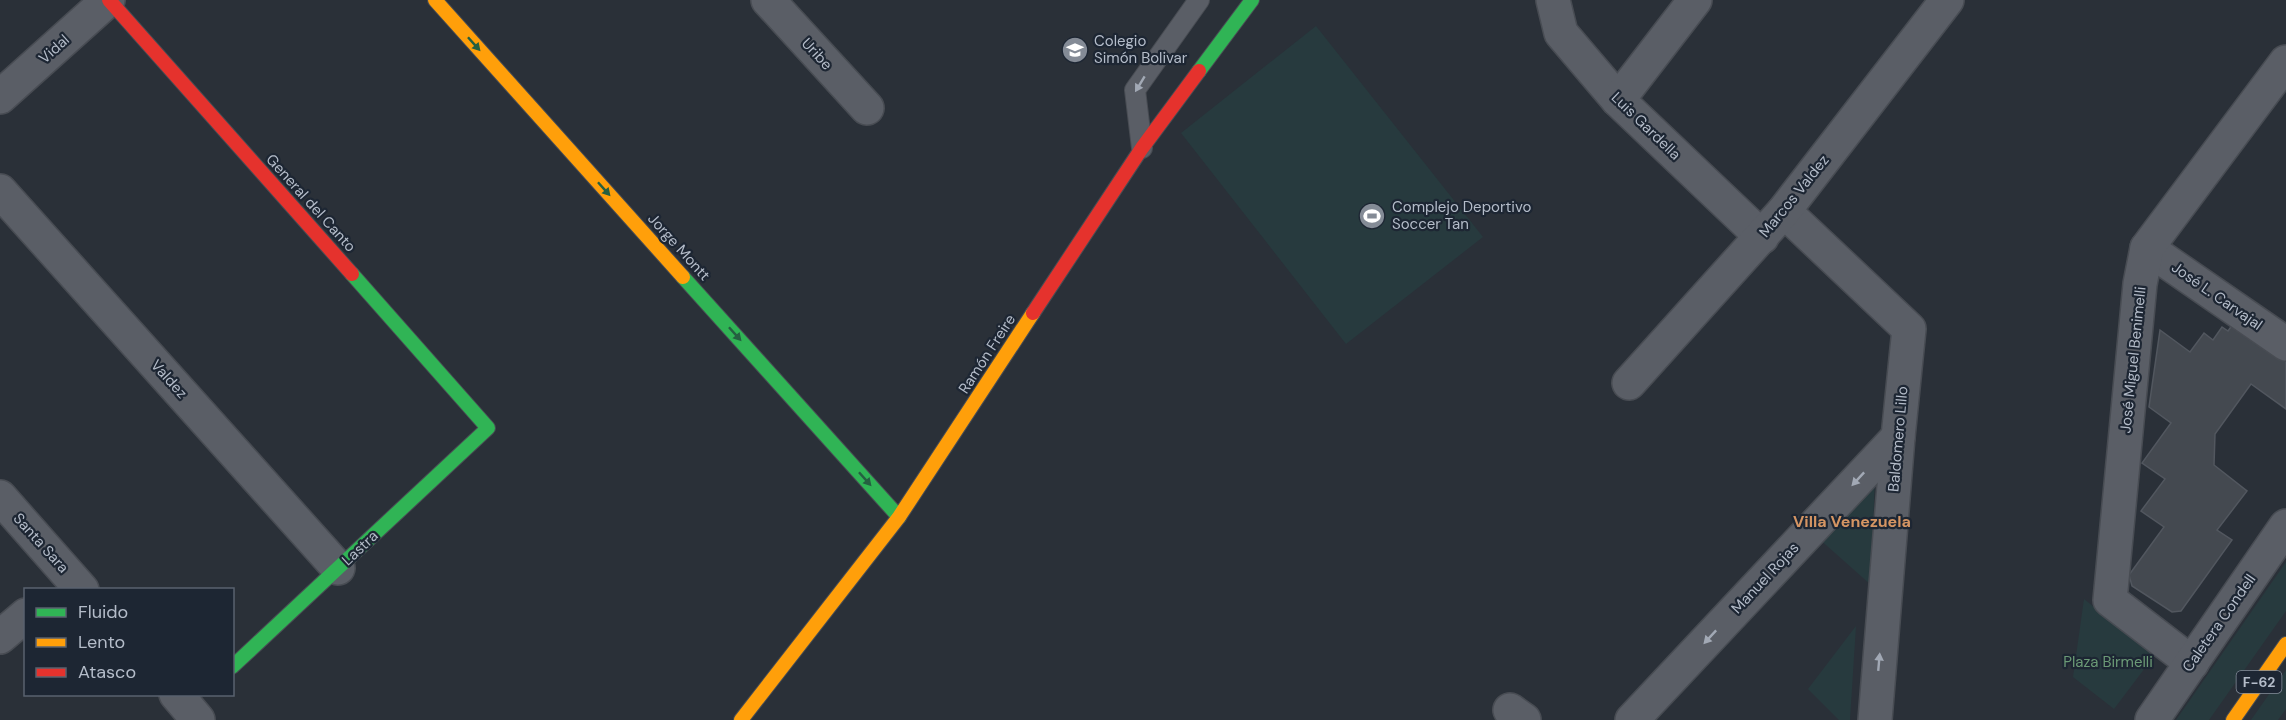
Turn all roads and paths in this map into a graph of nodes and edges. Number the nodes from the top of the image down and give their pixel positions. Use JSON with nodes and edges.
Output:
{"nodes":[{"id":1,"x":108,"y":0,"type":"edge"},
{"id":2,"x":435,"y":0,"type":"edge"},
{"id":3,"x":768,"y":0,"type":"edge"},
{"id":4,"x":1199,"y":0,"type":"edge"},
{"id":5,"x":1251,"y":0,"type":"edge"},
{"id":6,"x":1553,"y":0,"type":"edge"},
{"id":7,"x":1695,"y":0,"type":"edge"},
{"id":8,"x":1947,"y":0,"type":"edge"},
{"id":9,"x":2286,"y":62,"type":"edge"},
{"id":10,"x":0,"y":97,"type":"edge"},
{"id":11,"x":1618,"y":100,"type":"junction"},
{"id":12,"x":867,"y":108,"type":"dead end"},
{"id":13,"x":1142,"y":148,"type":"junction"},
{"id":14,"x":0,"y":191,"type":"edge"},
{"id":15,"x":1784,"y":212,"type":"junction"},
{"id":16,"x":1762,"y":237,"type":"junction"},
{"id":17,"x":2147,"y":248,"type":"junction"},
{"id":18,"x":2286,"y":344,"type":"edge"},
{"id":19,"x":1629,"y":383,"type":"dead end"},
{"id":20,"x":488,"y":428,"type":"joint"},
{"id":21,"x":1898,"y":437,"type":"junction"},
{"id":22,"x":0,"y":497,"type":"edge"},
{"id":23,"x":899,"y":517,"type":"junction"},
{"id":24,"x":2286,"y":526,"type":"edge"},
{"id":25,"x":338,"y":568,"type":"junction"},
{"id":26,"x":69,"y":585,"type":"edge"},
{"id":27,"x":24,"y":617,"type":"edge"},
{"id":28,"x":0,"y":637,"type":"edge"},
{"id":29,"x":2286,"y":644,"type":"edge"},
{"id":30,"x":2192,"y":663,"type":"junction"},
{"id":31,"x":234,"y":665,"type":"edge"},
{"id":32,"x":741,"y":720,"type":"edge"},
{"id":33,"x":1632,"y":720,"type":"edge"},
{"id":34,"x":1875,"y":720,"type":"edge"},
{"id":35,"x":2152,"y":720,"type":"edge"},
{"id":36,"x":2233,"y":720,"type":"edge"}],
"edges":[{"from":1,"to":10,"type":"street","name":"Vidal"},
{"from":1,"to":20,"type":"street","name":"General del Canto"},
{"from":2,"to":23,"type":"street","name":"Jorge Montt","one_way":true},
{"from":3,"to":12,"type":"street","name":"Uribe"},
{"from":4,"to":13,"type":"lane","one_way":true},
{"from":5,"to":13,"type":"street","name":"Ramón Freire"},
{"from":6,"to":11,"type":"street","name":"Luis Gardella"},
{"from":7,"to":11,"type":"street"},
{"from":8,"to":15,"type":"street","name":"Marcos Valdez"},
{"from":9,"to":17,"type":"street","name":"José Miguel Benimelli"},
{"from":11,"to":16,"type":"street","name":"Luis Gardella"},
{"from":13,"to":23,"type":"street","name":"Ramón Freire"},
{"from":14,"to":25,"type":"street","name":"Valdez"},
{"from":15,"to":16,"type":"street","name":"Marcos Valdez"},
{"from":15,"to":21,"type":"street","name":"Baldomero Lillo"},
{"from":16,"to":19,"type":"street","name":"Marcos Valdez"},
{"from":17,"to":18,"type":"street","name":"José L. Carvajal"},
{"from":17,"to":30,"type":"street","name":"José Miguel Benimelli"},
{"from":20,"to":25,"type":"street","name":"Lastra"},
{"from":21,"to":33,"type":"street","name":"Manuel Rojas","one_way":true},
{"from":34,"to":21,"type":"street","name":"Baldomero Lillo","one_way":true},
{"from":22,"to":26,"type":"street","name":"Santa Sara"},
{"from":23,"to":32,"type":"street","name":"Ramón Freire"},
{"from":24,"to":30,"type":"street","name":"Caletera Condell"},
{"from":25,"to":31,"type":"street","name":"Lastra"},
{"from":27,"to":28,"type":"street"},
{"from":29,"to":36,"type":"street","number":"F-62"},
{"from":30,"to":35,"type":"street","name":"Caletera Condell"}]}
